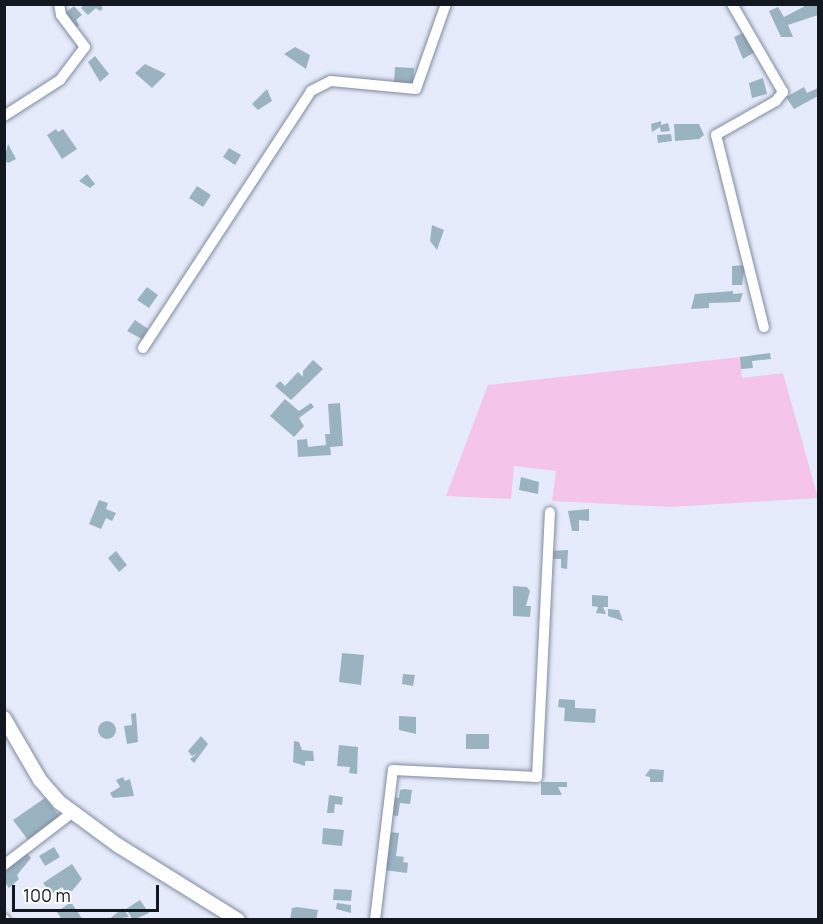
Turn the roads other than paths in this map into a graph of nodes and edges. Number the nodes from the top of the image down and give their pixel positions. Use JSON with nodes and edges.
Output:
{"nodes":[{"id":1,"x":59,"y":4,"type":"edge"},
{"id":2,"x":446,"y":4,"type":"edge"},
{"id":3,"x":732,"y":4,"type":"edge"},
{"id":4,"x":4,"y":116,"type":"edge"},
{"id":5,"x":764,"y":327,"type":"dead end"},
{"id":6,"x":142,"y":348,"type":"dead end"},
{"id":7,"x":550,"y":512,"type":"dead end"},
{"id":8,"x":4,"y":718,"type":"edge"},
{"id":9,"x":73,"y":813,"type":"junction"},
{"id":10,"x":4,"y":865,"type":"edge"},
{"id":11,"x":238,"y":920,"type":"edge"},
{"id":12,"x":375,"y":920,"type":"edge"}],
"edges":[{"from":1,"to":4,"type":"street"},
{"from":2,"to":6,"type":"street"},
{"from":3,"to":5,"type":"street"},
{"from":7,"to":12,"type":"street"},
{"from":8,"to":9,"type":"main road"},
{"from":9,"to":10,"type":"street"},
{"from":9,"to":11,"type":"main road"}]}
